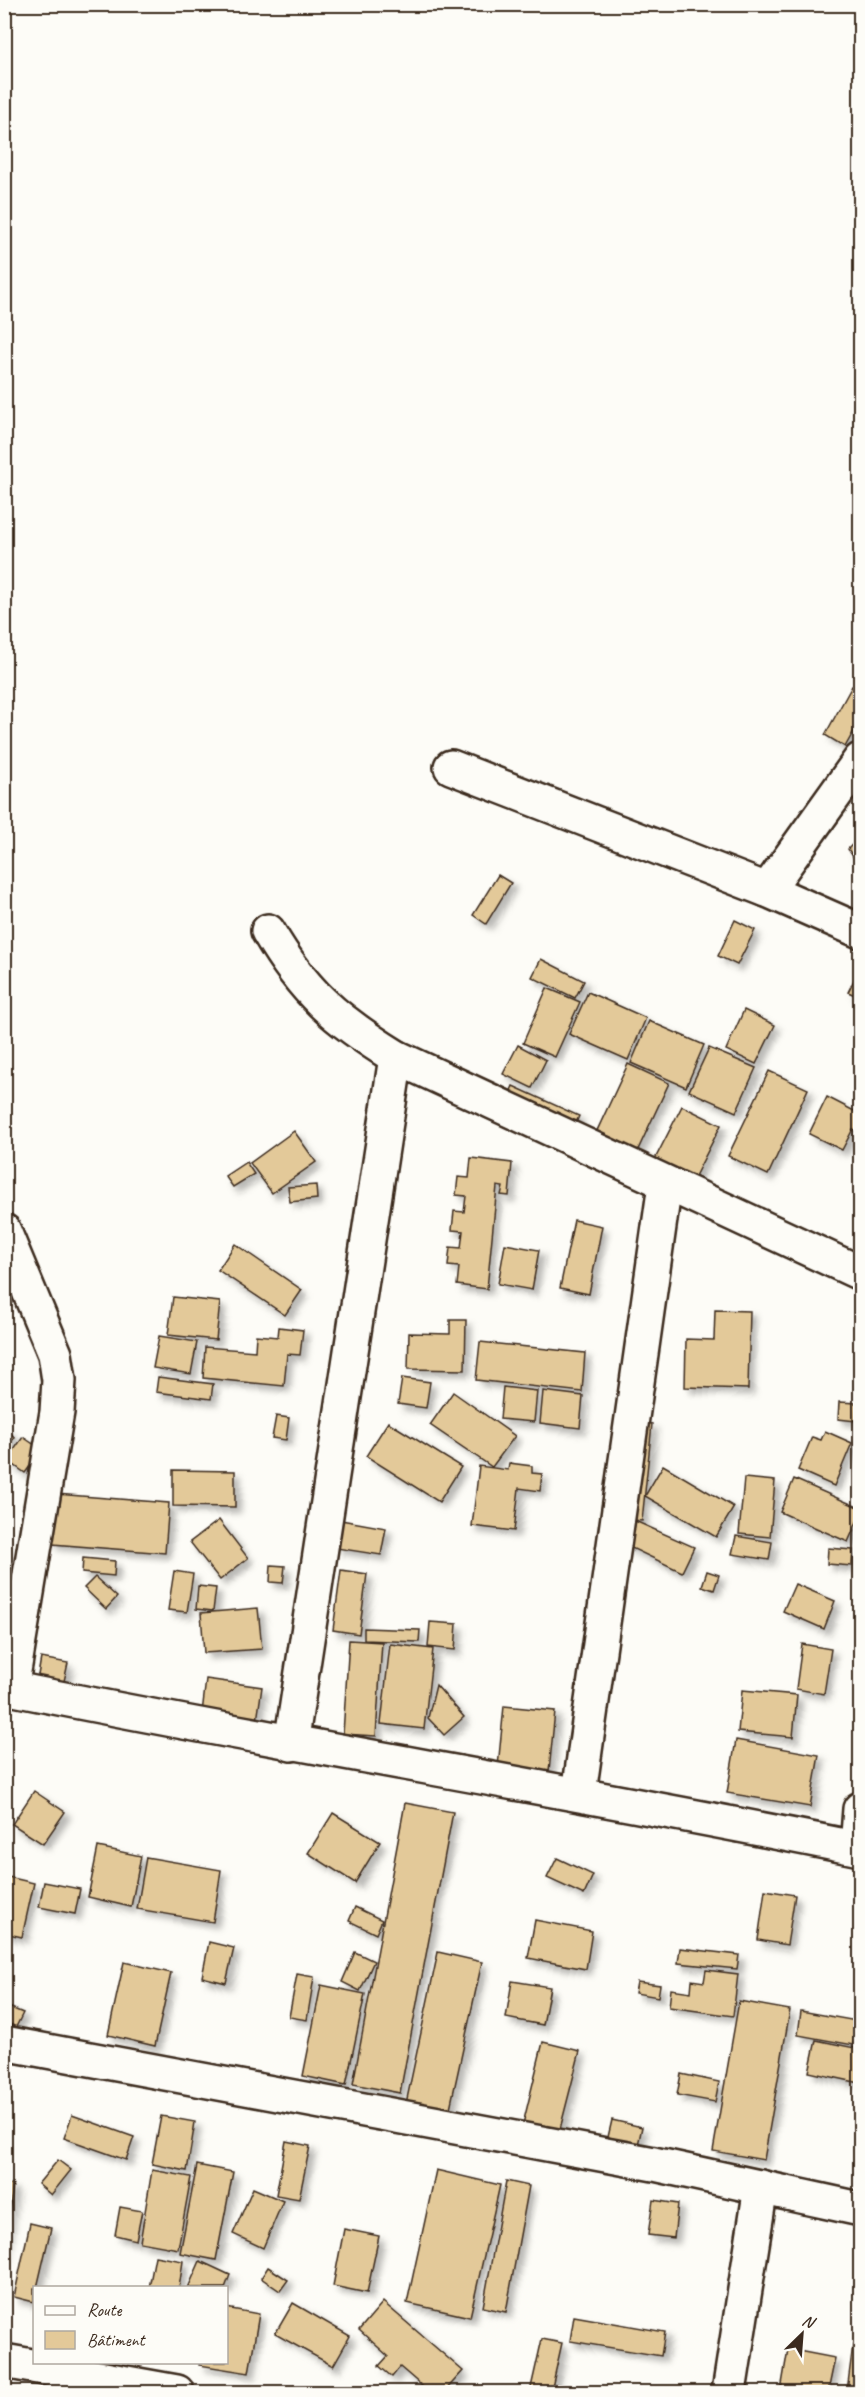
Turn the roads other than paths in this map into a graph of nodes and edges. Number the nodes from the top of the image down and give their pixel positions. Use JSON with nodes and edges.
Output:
{"nodes":[{"id":1,"x":861,"y":760,"type":"edge"},
{"id":2,"x":451,"y":767,"type":"dead end"},
{"id":3,"x":767,"y":890,"type":"junction"},
{"id":4,"x":268,"y":931,"type":"dead end"},
{"id":5,"x":861,"y":931,"type":"edge"},
{"id":6,"x":396,"y":1057,"type":"junction"},
{"id":7,"x":665,"y":1184,"type":"junction"},
{"id":8,"x":4,"y":1231,"type":"edge"},
{"id":9,"x":861,"y":1273,"type":"edge"},
{"id":10,"x":8,"y":1688,"type":"edge"},
{"id":11,"x":291,"y":1744,"type":"junction"},
{"id":12,"x":579,"y":1793,"type":"junction"},
{"id":13,"x":861,"y":1809,"type":"edge"},
{"id":14,"x":859,"y":1848,"type":"edge"},
{"id":15,"x":4,"y":2043,"type":"edge"},
{"id":16,"x":760,"y":2187,"type":"junction"},
{"id":17,"x":861,"y":2209,"type":"edge"},
{"id":18,"x":4,"y":2361,"type":"edge"},
{"id":19,"x":177,"y":2392,"type":"edge"},
{"id":20,"x":729,"y":2392,"type":"edge"}],
"edges":[{"from":1,"to":3,"type":"street"},
{"from":2,"to":3,"type":"street"},
{"from":3,"to":5,"type":"street"},
{"from":4,"to":6,"type":"street"},
{"from":6,"to":7,"type":"street"},
{"from":6,"to":11,"type":"street"},
{"from":7,"to":9,"type":"street"},
{"from":7,"to":12,"type":"street"},
{"from":8,"to":10,"type":"street"},
{"from":10,"to":11,"type":"street"},
{"from":11,"to":12,"type":"street"},
{"from":12,"to":14,"type":"street"},
{"from":13,"to":14,"type":"street"},
{"from":15,"to":16,"type":"street"},
{"from":16,"to":17,"type":"street"},
{"from":16,"to":20,"type":"street"},
{"from":18,"to":19,"type":"street"}]}
